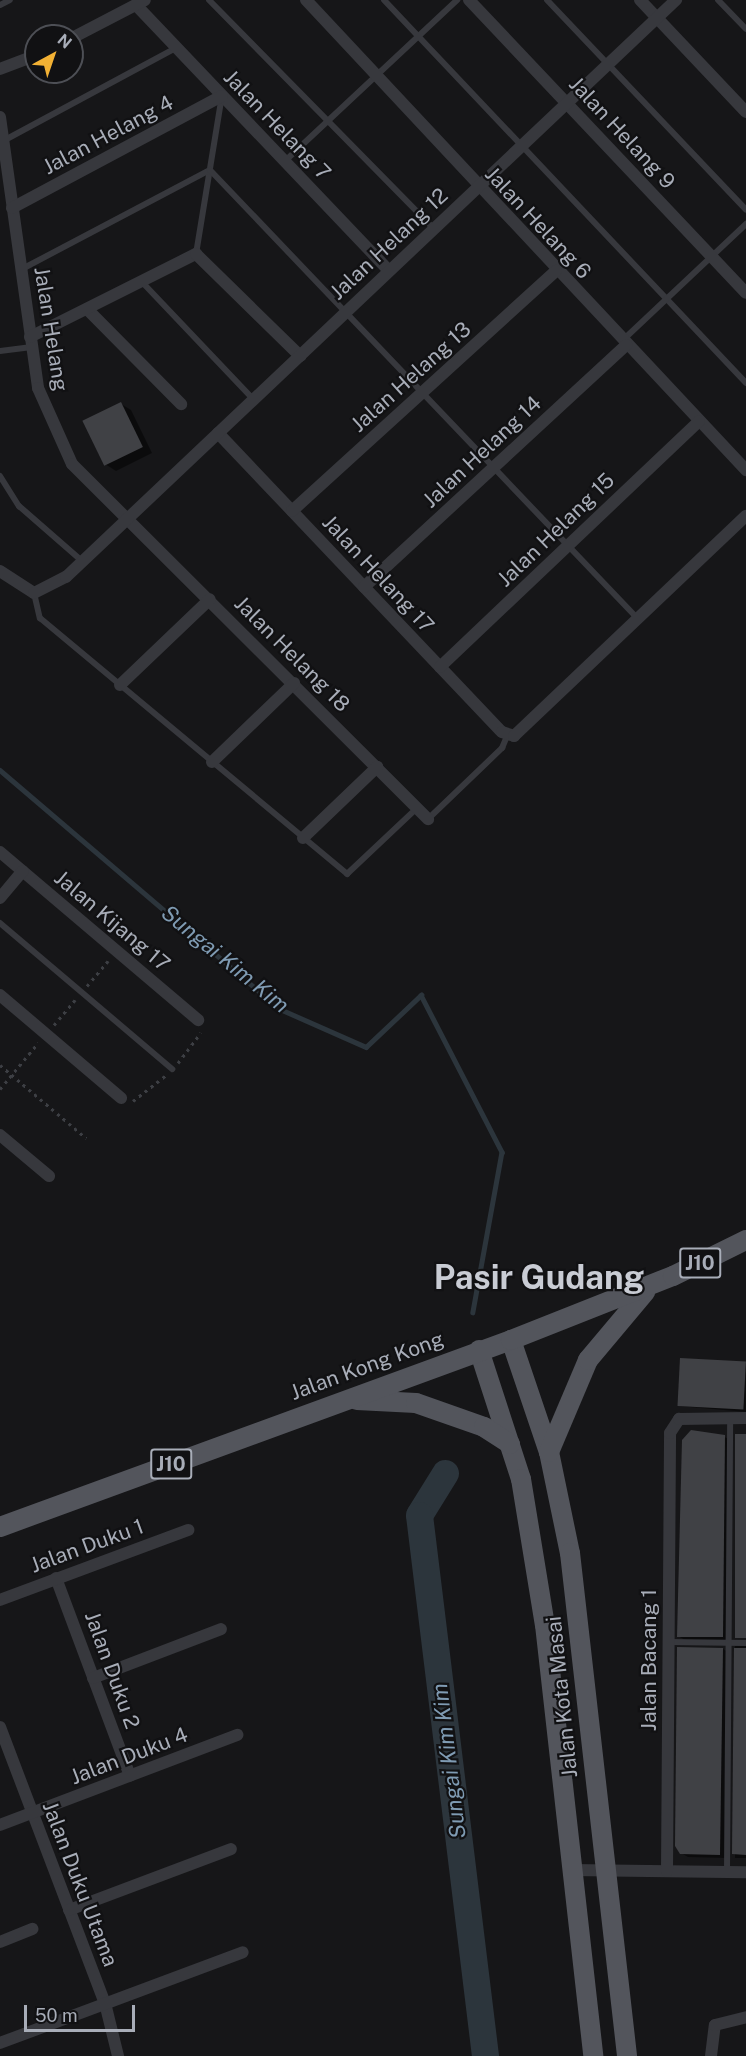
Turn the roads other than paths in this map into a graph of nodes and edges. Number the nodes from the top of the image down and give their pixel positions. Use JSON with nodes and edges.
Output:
{"nodes":[{"id":1,"x":10,"y":0,"type":"edge"},
{"id":2,"x":209,"y":0,"type":"edge"},
{"id":3,"x":306,"y":0,"type":"edge"},
{"id":4,"x":384,"y":0,"type":"edge"},
{"id":5,"x":457,"y":0,"type":"edge"},
{"id":6,"x":469,"y":0,"type":"edge"},
{"id":7,"x":547,"y":0,"type":"edge"},
{"id":8,"x":640,"y":0,"type":"edge"},
{"id":9,"x":676,"y":0,"type":"edge"},
{"id":10,"x":718,"y":0,"type":"edge"},
{"id":11,"x":140,"y":2,"type":"edge"},
{"id":12,"x":0,"y":5,"type":"edge"},
{"id":13,"x":657,"y":18,"type":"junction"},
{"id":14,"x":746,"y":29,"type":"edge"},
{"id":15,"x":84,"y":32,"type":"edge"},
{"id":16,"x":418,"y":36,"type":"junction"},
{"id":17,"x":177,"y":48,"type":"junction"},
{"id":18,"x":24,"y":60,"type":"edge"},
{"id":19,"x":608,"y":65,"type":"junction"},
{"id":20,"x":0,"y":69,"type":"edge"},
{"id":21,"x":375,"y":75,"type":"junction"},
{"id":22,"x":222,"y":96,"type":"junction"},
{"id":23,"x":567,"y":104,"type":"junction"},
{"id":24,"x":746,"y":112,"type":"edge"},
{"id":25,"x":0,"y":117,"type":"edge"},
{"id":26,"x":328,"y":120,"type":"junction"},
{"id":27,"x":3,"y":141,"type":"junction"},
{"id":28,"x":524,"y":144,"type":"junction"},
{"id":29,"x":285,"y":162,"type":"junction"},
{"id":30,"x":210,"y":170,"type":"junction"},
{"id":31,"x":4,"y":173,"type":"edge"},
{"id":32,"x":478,"y":188,"type":"junction"},
{"id":33,"x":12,"y":208,"type":"junction"},
{"id":34,"x":746,"y":210,"type":"edge"},
{"id":35,"x":746,"y":224,"type":"edge"},
{"id":36,"x":434,"y":229,"type":"junction"},
{"id":37,"x":196,"y":254,"type":"junction"},
{"id":38,"x":712,"y":257,"type":"junction"},
{"id":39,"x":21,"y":269,"type":"junction"},
{"id":40,"x":389,"y":271,"type":"junction"},
{"id":41,"x":556,"y":271,"type":"junction"},
{"id":42,"x":141,"y":282,"type":"junction"},
{"id":43,"x":746,"y":293,"type":"edge"},
{"id":44,"x":666,"y":299,"type":"junction"},
{"id":45,"x":87,"y":309,"type":"junction"},
{"id":46,"x":346,"y":312,"type":"junction"},
{"id":47,"x":31,"y":342,"type":"junction"},
{"id":48,"x":624,"y":343,"type":"junction"},
{"id":49,"x":0,"y":351,"type":"edge"},
{"id":50,"x":300,"y":356,"type":"junction"},
{"id":51,"x":746,"y":383,"type":"edge"},
{"id":52,"x":423,"y":392,"type":"junction"},
{"id":53,"x":254,"y":400,"type":"junction"},
{"id":54,"x":181,"y":404,"type":"dead end"},
{"id":55,"x":699,"y":420,"type":"junction"},
{"id":56,"x":218,"y":433,"type":"junction"},
{"id":57,"x":495,"y":467,"type":"junction"},
{"id":58,"x":746,"y":470,"type":"edge"},
{"id":59,"x":0,"y":476,"type":"edge"},
{"id":60,"x":292,"y":511,"type":"junction"},
{"id":61,"x":746,"y":516,"type":"edge"},
{"id":62,"x":129,"y":517,"type":"junction"},
{"id":63,"x":568,"y":545,"type":"junction"},
{"id":64,"x":82,"y":561,"type":"junction"},
{"id":65,"x":0,"y":571,"type":"edge"},
{"id":66,"x":364,"y":588,"type":"junction"},
{"id":67,"x":34,"y":593,"type":"junction"},
{"id":68,"x":210,"y":599,"type":"junction"},
{"id":69,"x":639,"y":620,"type":"junction"},
{"id":70,"x":440,"y":667,"type":"junction"},
{"id":71,"x":294,"y":683,"type":"junction"},
{"id":72,"x":120,"y":685,"type":"junction"},
{"id":73,"x":511,"y":735,"type":"junction"},
{"id":74,"x":212,"y":762,"type":"junction"},
{"id":75,"x":377,"y":767,"type":"junction"},
{"id":76,"x":417,"y":808,"type":"junction"},
{"id":77,"x":428,"y":819,"type":"joint"},
{"id":78,"x":303,"y":838,"type":"junction"},
{"id":79,"x":0,"y":852,"type":"edge"},
{"id":80,"x":23,"y":871,"type":"junction"},
{"id":81,"x":0,"y":898,"type":"edge"},
{"id":82,"x":0,"y":922,"type":"edge"},
{"id":83,"x":0,"y":995,"type":"edge"},
{"id":84,"x":198,"y":1020,"type":"dead end"},
{"id":85,"x":172,"y":1069,"type":"dead end"},
{"id":86,"x":121,"y":1098,"type":"dead end"},
{"id":87,"x":0,"y":1135,"type":"edge"},
{"id":88,"x":49,"y":1176,"type":"dead end"},
{"id":89,"x":746,"y":1240,"type":"edge"},
{"id":90,"x":653,"y":1284,"type":"junction"},
{"id":91,"x":511,"y":1340,"type":"junction"},
{"id":92,"x":479,"y":1350,"type":"junction"},
{"id":93,"x":342,"y":1400,"type":"junction"},
{"id":94,"x":730,"y":1418,"type":"junction"},
{"id":95,"x":746,"y":1418,"type":"edge"},
{"id":96,"x":510,"y":1444,"type":"junction"},
{"id":97,"x":549,"y":1452,"type":"junction"},
{"id":98,"x":0,"y":1527,"type":"edge"},
{"id":99,"x":188,"y":1530,"type":"dead end"},
{"id":100,"x":56,"y":1578,"type":"junction"},
{"id":101,"x":0,"y":1600,"type":"edge"},
{"id":102,"x":221,"y":1629,"type":"dead end"},
{"id":103,"x":669,"y":1642,"type":"junction"},
{"id":104,"x":728,"y":1643,"type":"junction"},
{"id":105,"x":746,"y":1643,"type":"edge"},
{"id":106,"x":93,"y":1678,"type":"junction"},
{"id":107,"x":0,"y":1727,"type":"edge"},
{"id":108,"x":237,"y":1735,"type":"dead end"},
{"id":109,"x":130,"y":1776,"type":"junction"},
{"id":110,"x":33,"y":1814,"type":"junction"},
{"id":111,"x":0,"y":1825,"type":"edge"},
{"id":112,"x":231,"y":1849,"type":"dead end"},
{"id":113,"x":571,"y":1870,"type":"junction"},
{"id":114,"x":606,"y":1871,"type":"junction"},
{"id":115,"x":667,"y":1872,"type":"junction"},
{"id":116,"x":727,"y":1872,"type":"junction"},
{"id":117,"x":746,"y":1872,"type":"edge"},
{"id":118,"x":69,"y":1910,"type":"junction"},
{"id":119,"x":32,"y":1929,"type":"dead end"},
{"id":120,"x":0,"y":1942,"type":"edge"},
{"id":121,"x":243,"y":1952,"type":"dead end"},
{"id":122,"x":105,"y":2003,"type":"junction"},
{"id":123,"x":746,"y":2018,"type":"edge"},
{"id":124,"x":0,"y":2043,"type":"edge"},
{"id":125,"x":711,"y":2052,"type":"edge"},
{"id":126,"x":118,"y":2056,"type":"edge"},
{"id":127,"x":593,"y":2056,"type":"edge"},
{"id":128,"x":627,"y":2056,"type":"edge"}],
"edges":[{"from":1,"to":12,"type":"lane"},
{"from":2,"to":26,"type":"lane"},
{"from":3,"to":21,"type":"street","name":"Jalan Helang 6"},
{"from":4,"to":16,"type":"lane"},
{"from":5,"to":16,"type":"lane"},
{"from":6,"to":23,"type":"street","name":"Jalan Helang 9"},
{"from":7,"to":19,"type":"lane"},
{"from":8,"to":13,"type":"street"},
{"from":9,"to":13,"type":"street","name":"Jalan Helang 12"},
{"from":10,"to":14,"type":"lane"},
{"from":11,"to":15,"type":"street"},
{"from":11,"to":17,"type":"street","name":"Jalan Helang 7"},
{"from":13,"to":19,"type":"street","name":"Jalan Helang 12"},
{"from":13,"to":24,"type":"street"},
{"from":16,"to":21,"type":"lane"},
{"from":16,"to":28,"type":"lane"},
{"from":17,"to":22,"type":"street","name":"Jalan Helang 7"},
{"from":17,"to":27,"type":"lane"},
{"from":18,"to":20,"type":"street"},
{"from":19,"to":23,"type":"street","name":"Jalan Helang 12"},
{"from":19,"to":34,"type":"lane"},
{"from":21,"to":26,"type":"lane"},
{"from":21,"to":32,"type":"street","name":"Jalan Helang 6"},
{"from":22,"to":29,"type":"street","name":"Jalan Helang 7"},
{"from":22,"to":30,"type":"lane"},
{"from":22,"to":33,"type":"street","name":"Jalan Helang 4"},
{"from":23,"to":28,"type":"street","name":"Jalan Helang 12"},
{"from":23,"to":38,"type":"street","name":"Jalan Helang 9"},
{"from":25,"to":27,"type":"street","name":"Jalan Helang"},
{"from":26,"to":29,"type":"lane"},
{"from":26,"to":36,"type":"lane"},
{"from":27,"to":31,"type":"street","name":"Jalan Helang"},
{"from":28,"to":32,"type":"street","name":"Jalan Helang 12"},
{"from":28,"to":44,"type":"lane"},
{"from":29,"to":40,"type":"street","name":"Jalan Helang 7"},
{"from":30,"to":37,"type":"lane"},
{"from":30,"to":39,"type":"lane"},
{"from":30,"to":46,"type":"lane"},
{"from":31,"to":33,"type":"street","name":"Jalan Helang"},
{"from":32,"to":36,"type":"street","name":"Jalan Helang 12"},
{"from":32,"to":41,"type":"street","name":"Jalan Helang 6"},
{"from":33,"to":39,"type":"street","name":"Jalan Helang"},
{"from":35,"to":38,"type":"lane"},
{"from":36,"to":40,"type":"street","name":"Jalan Helang 12"},
{"from":37,"to":42,"type":"street"},
{"from":37,"to":50,"type":"street"},
{"from":38,"to":43,"type":"street","name":"Jalan Helang 9"},
{"from":38,"to":44,"type":"lane"},
{"from":39,"to":47,"type":"street","name":"Jalan Helang"},
{"from":40,"to":46,"type":"street","name":"Jalan Helang 12"},
{"from":41,"to":48,"type":"street","name":"Jalan Helang 6"},
{"from":41,"to":52,"type":"street","name":"Jalan Helang 13"},
{"from":42,"to":45,"type":"street"},
{"from":42,"to":53,"type":"lane"},
{"from":44,"to":48,"type":"lane"},
{"from":44,"to":51,"type":"lane"},
{"from":45,"to":47,"type":"street"},
{"from":45,"to":54,"type":"street"},
{"from":46,"to":50,"type":"street","name":"Jalan Helang 12"},
{"from":46,"to":52,"type":"lane"},
{"from":47,"to":49,"type":"lane"},
{"from":47,"to":62,"type":"street","name":"Jalan Helang"},
{"from":48,"to":55,"type":"street","name":"Jalan Helang 6"},
{"from":48,"to":57,"type":"street","name":"Jalan Helang 14"},
{"from":50,"to":53,"type":"street","name":"Jalan Helang 12"},
{"from":52,"to":57,"type":"lane"},
{"from":52,"to":60,"type":"street","name":"Jalan Helang 13"},
{"from":53,"to":56,"type":"street","name":"Jalan Helang 12"},
{"from":55,"to":58,"type":"street","name":"Jalan Helang 6"},
{"from":55,"to":63,"type":"street","name":"Jalan Helang 15"},
{"from":56,"to":60,"type":"street","name":"Jalan Helang 17"},
{"from":56,"to":62,"type":"street","name":"Jalan Helang 12"},
{"from":57,"to":63,"type":"lane"},
{"from":57,"to":66,"type":"street","name":"Jalan Helang 14"},
{"from":59,"to":64,"type":"lane"},
{"from":60,"to":66,"type":"street","name":"Jalan Helang 17"},
{"from":61,"to":69,"type":"street"},
{"from":62,"to":64,"type":"street","name":"Jalan Helang 12"},
{"from":62,"to":68,"type":"street","name":"Jalan Helang 18"},
{"from":63,"to":69,"type":"lane"},
{"from":63,"to":70,"type":"street","name":"Jalan Helang 15"},
{"from":64,"to":67,"type":"street","name":"Jalan Helang 12"},
{"from":65,"to":67,"type":"street"},
{"from":66,"to":70,"type":"street","name":"Jalan Helang 17"},
{"from":67,"to":72,"type":"lane"},
{"from":68,"to":71,"type":"street","name":"Jalan Helang 18"},
{"from":68,"to":72,"type":"street"},
{"from":69,"to":73,"type":"street"},
{"from":70,"to":73,"type":"street","name":"Jalan Helang 17"},
{"from":71,"to":74,"type":"street"},
{"from":71,"to":75,"type":"street","name":"Jalan Helang 18"},
{"from":72,"to":74,"type":"lane"},
{"from":73,"to":77,"type":"lane"},
{"from":74,"to":78,"type":"lane"},
{"from":75,"to":76,"type":"street","name":"Jalan Helang 18"},
{"from":75,"to":78,"type":"street"},
{"from":76,"to":77,"type":"street","name":"Jalan Helang 18"},
{"from":76,"to":78,"type":"lane"},
{"from":79,"to":80,"type":"street","name":"Jalan Kijang 17"},
{"from":80,"to":81,"type":"street"},
{"from":80,"to":84,"type":"street","name":"Jalan Kijang 17"},
{"from":82,"to":85,"type":"lane"},
{"from":83,"to":86,"type":"street"},
{"from":87,"to":88,"type":"street"},
{"from":89,"to":90,"type":"main road","name":"Jalan Kong Kong","number":"J10"},
{"from":90,"to":91,"type":"main road","name":"Jalan Kong Kong","number":"J10"},
{"from":90,"to":97,"type":"main road"},
{"from":91,"to":92,"type":"main road","name":"Jalan Kong Kong","number":"J10"},
{"from":91,"to":97,"type":"main road","name":"Jalan Kota Masai"},
{"from":92,"to":93,"type":"main road","name":"Jalan Kong Kong","number":"J10"},
{"from":92,"to":96,"type":"main road","name":"Jalan Kota Masai"},
{"from":93,"to":96,"type":"main road"},
{"from":93,"to":98,"type":"main road","name":"Jalan Kong Kong","number":"J10"},
{"from":94,"to":95,"type":"street","name":"Jalan Bacang 1"},
{"from":94,"to":103,"type":"street","name":"Jalan Bacang 1"},
{"from":94,"to":104,"type":"lane"},
{"from":96,"to":113,"type":"main road","name":"Jalan Kota Masai"},
{"from":97,"to":114,"type":"main road","name":"Jalan Kota Masai"},
{"from":99,"to":100,"type":"street","name":"Jalan Duku 1"},
{"from":100,"to":101,"type":"street","name":"Jalan Duku 1"},
{"from":100,"to":106,"type":"street","name":"Jalan Duku 2"},
{"from":102,"to":106,"type":"street"},
{"from":103,"to":104,"type":"lane"},
{"from":103,"to":115,"type":"street","name":"Jalan Bacang 1"},
{"from":104,"to":105,"type":"lane"},
{"from":104,"to":116,"type":"lane"},
{"from":106,"to":109,"type":"street","name":"Jalan Duku 2"},
{"from":107,"to":110,"type":"street","name":"Jalan Duku Utama"},
{"from":108,"to":109,"type":"street","name":"Jalan Duku 4"},
{"from":109,"to":110,"type":"street","name":"Jalan Duku 4"},
{"from":110,"to":111,"type":"street","name":"Jalan Duku 4"},
{"from":110,"to":118,"type":"street","name":"Jalan Duku Utama"},
{"from":112,"to":118,"type":"street"},
{"from":113,"to":114,"type":"street"},
{"from":113,"to":127,"type":"main road","name":"Jalan Kota Masai"},
{"from":114,"to":115,"type":"street"},
{"from":114,"to":128,"type":"main road","name":"Jalan Kota Masai"},
{"from":115,"to":116,"type":"street"},
{"from":116,"to":117,"type":"street"},
{"from":118,"to":122,"type":"street","name":"Jalan Duku Utama"},
{"from":119,"to":120,"type":"street"},
{"from":121,"to":122,"type":"street"},
{"from":122,"to":124,"type":"street"},
{"from":122,"to":126,"type":"street","name":"Jalan Duku Utama"},
{"from":123,"to":125,"type":"street"}]}
